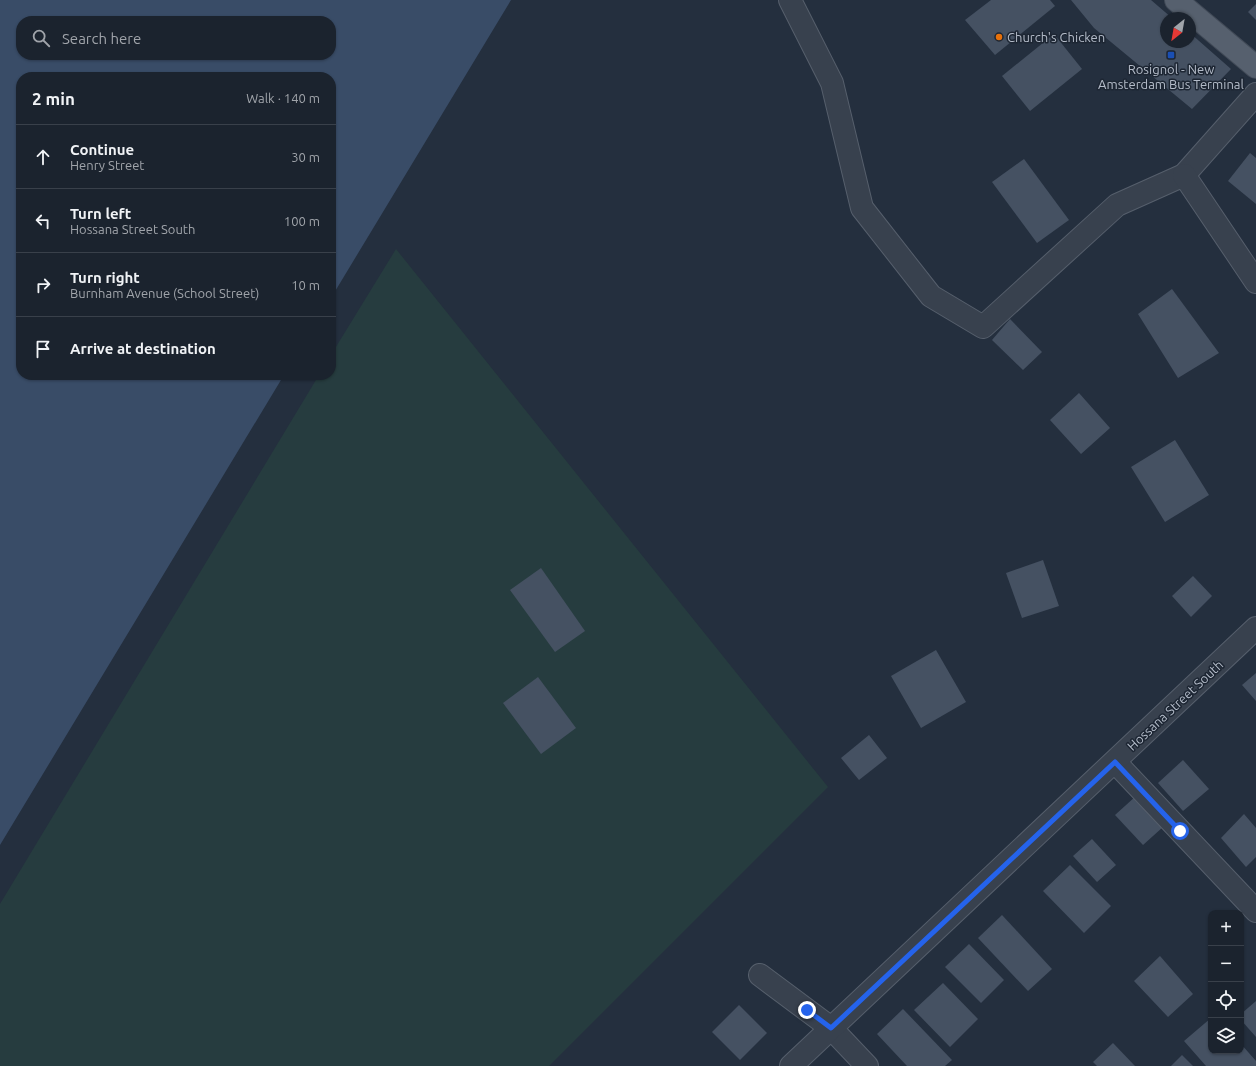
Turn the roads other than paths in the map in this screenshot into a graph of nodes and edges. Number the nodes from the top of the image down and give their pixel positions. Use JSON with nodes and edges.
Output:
{"nodes":[{"id":1,"x":790,"y":0,"type":"edge"},
{"id":2,"x":1176,"y":0,"type":"edge"},
{"id":3,"x":1256,"y":67,"type":"edge"},
{"id":4,"x":1256,"y":94,"type":"edge"},
{"id":5,"x":1184,"y":175,"type":"junction"},
{"id":6,"x":1256,"y":282,"type":"edge"},
{"id":7,"x":1256,"y":628,"type":"edge"},
{"id":8,"x":1115,"y":762,"type":"junction"},
{"id":9,"x":1256,"y":911,"type":"edge"},
{"id":10,"x":760,"y":975,"type":"dead end"},
{"id":11,"x":831,"y":1028,"type":"junction"},
{"id":12,"x":791,"y":1066,"type":"edge"},
{"id":13,"x":867,"y":1066,"type":"edge"}],
"edges":[{"from":1,"to":5,"type":"street"},
{"from":2,"to":3,"type":"main road"},
{"from":4,"to":5,"type":"street"},
{"from":5,"to":6,"type":"street"},
{"from":7,"to":8,"type":"street","name":"Hossana Street South"},
{"from":8,"to":9,"type":"street"},
{"from":8,"to":11,"type":"street","name":"Hossana Street South"},
{"from":10,"to":11,"type":"street"},
{"from":11,"to":12,"type":"street","name":"Hossana Street South"},
{"from":11,"to":13,"type":"street"}]}
